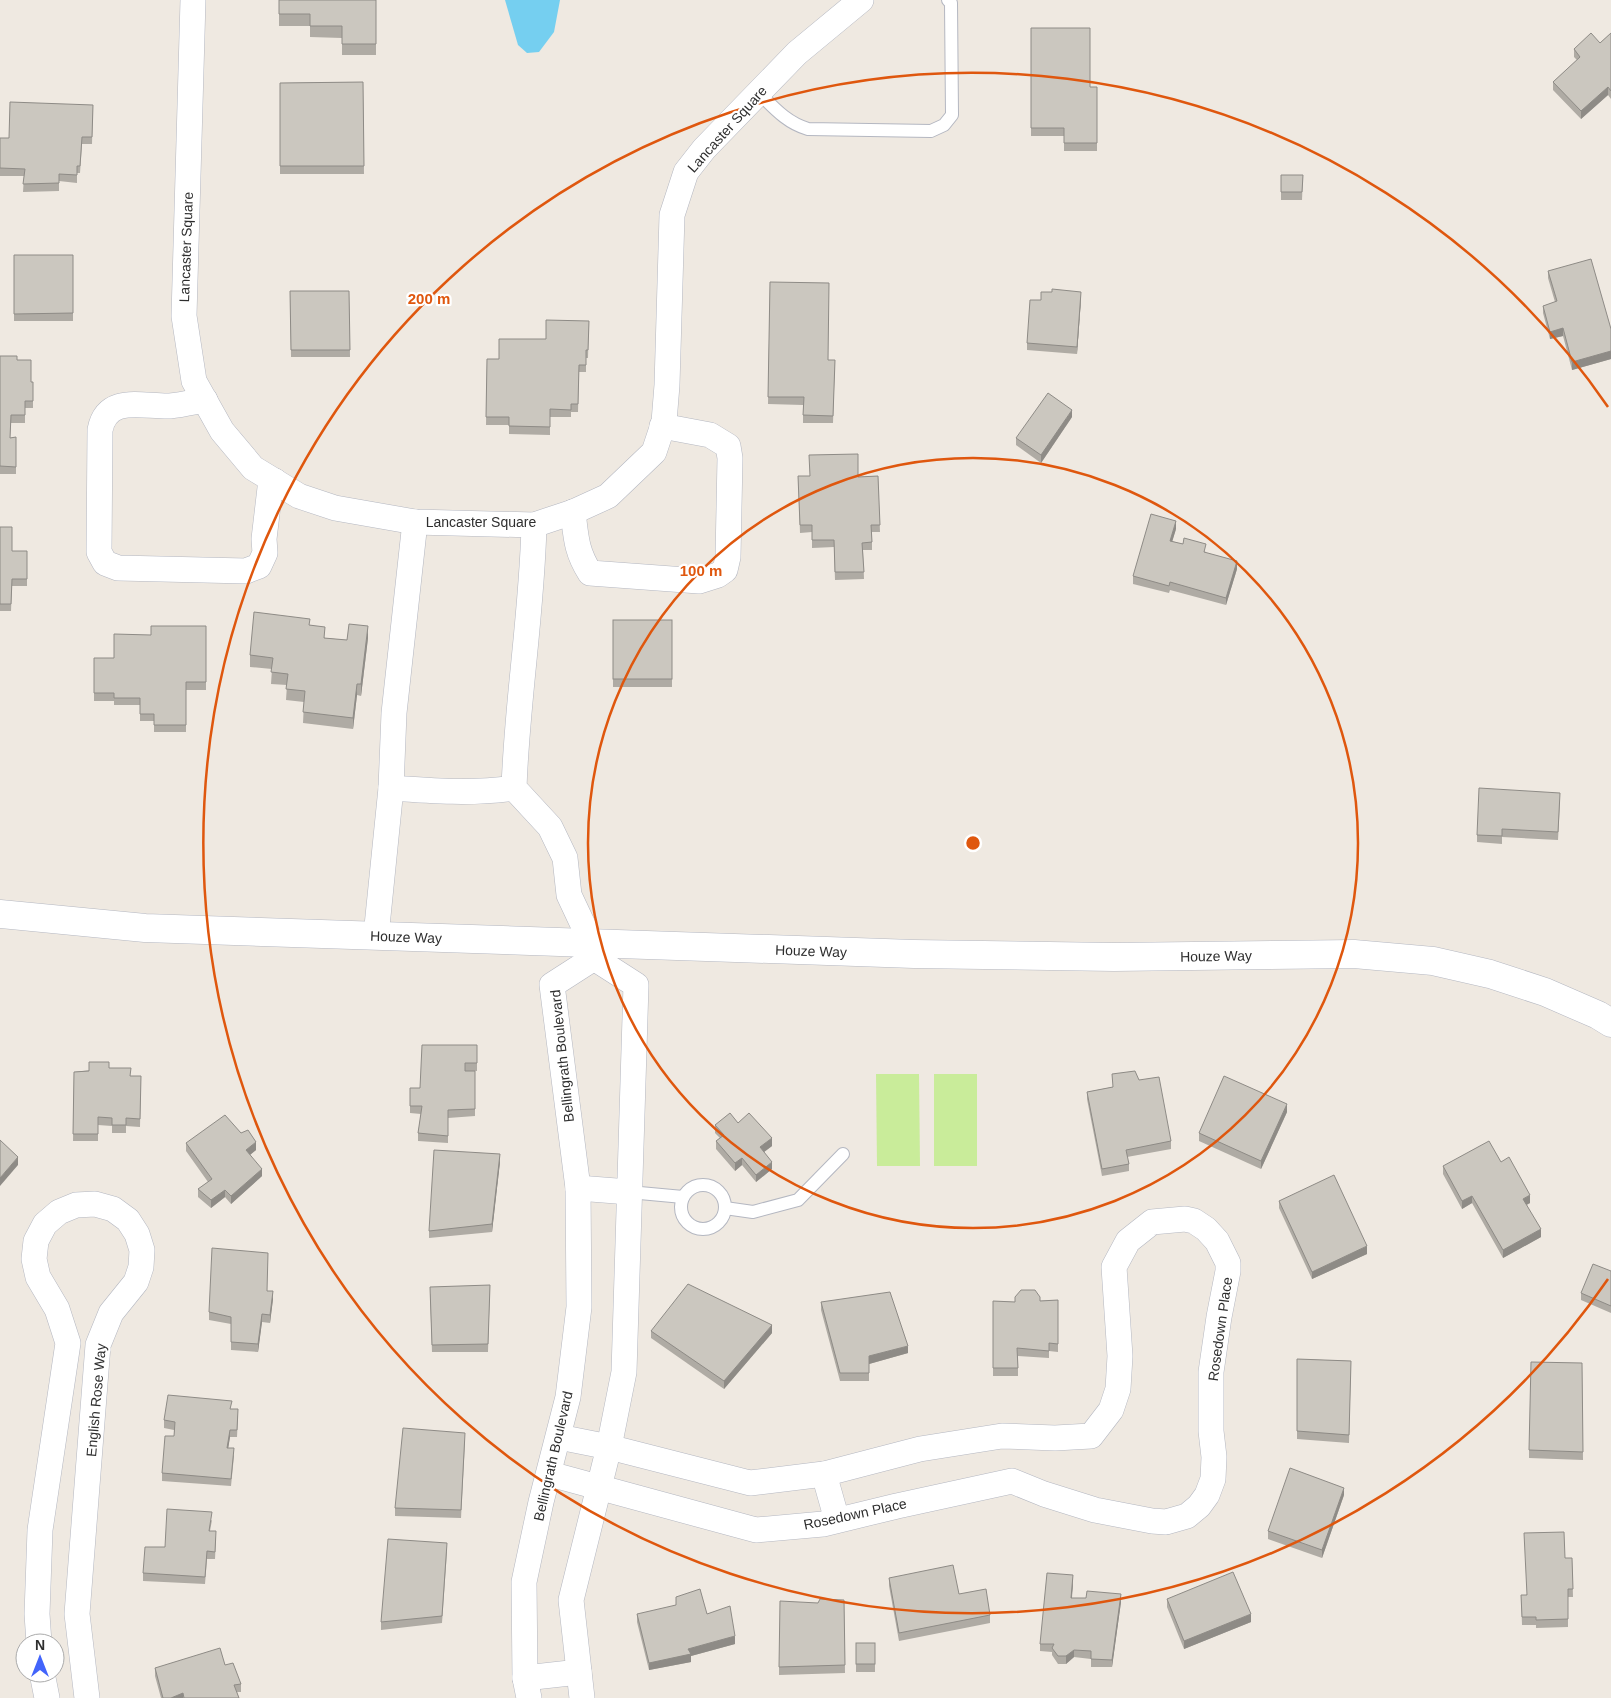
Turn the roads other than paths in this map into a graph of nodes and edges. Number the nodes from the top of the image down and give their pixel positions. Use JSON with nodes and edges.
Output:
{"nodes":[{"id":1,"x":193,"y":0,"type":"edge"},
{"id":2,"x":861,"y":0,"type":"edge"},
{"id":3,"x":948,"y":0,"type":"edge"},
{"id":4,"x":759,"y":93,"type":"junction"},
{"id":5,"x":205,"y":400,"type":"junction"},
{"id":6,"x":662,"y":426,"type":"junction"},
{"id":7,"x":275,"y":482,"type":"junction"},
{"id":8,"x":573,"y":512,"type":"junction"},
{"id":9,"x":415,"y":522,"type":"junction"},
{"id":10,"x":534,"y":525,"type":"junction"},
{"id":11,"x":391,"y":788,"type":"junction"},
{"id":12,"x":514,"y":788,"type":"junction"},
{"id":13,"x":0,"y":914,"type":"edge"},
{"id":14,"x":376,"y":936,"type":"junction"},
{"id":15,"x":593,"y":951,"type":"junction"},
{"id":16,"x":1611,"y":1023,"type":"edge"},
{"id":17,"x":843,"y":1154,"type":"dead end"},
{"id":18,"x":578,"y":1188,"type":"junction"},
{"id":19,"x":629,"y":1192,"type":"junction"},
{"id":20,"x":683,"y":1196,"type":"junction"},
{"id":21,"x":725,"y":1208,"type":"junction"},
{"id":22,"x":68,"y":1342,"type":"junction"},
{"id":23,"x":98,"y":1345,"type":"junction"},
{"id":24,"x":559,"y":1437,"type":"junction"},
{"id":25,"x":609,"y":1447,"type":"junction"},
{"id":26,"x":550,"y":1474,"type":"junction"},
{"id":27,"x":824,"y":1474,"type":"junction"},
{"id":28,"x":598,"y":1487,"type":"junction"},
{"id":29,"x":837,"y":1520,"type":"junction"},
{"id":30,"x":37,"y":1614,"type":"junction"},
{"id":31,"x":77,"y":1614,"type":"junction"},
{"id":32,"x":38,"y":1633,"type":"edge"},
{"id":33,"x":579,"y":1672,"type":"junction"},
{"id":34,"x":44,"y":1683,"type":"edge"},
{"id":35,"x":527,"y":1688,"type":"edge"},
{"id":36,"x":47,"y":1698,"type":"edge"},
{"id":37,"x":87,"y":1698,"type":"edge"},
{"id":38,"x":582,"y":1698,"type":"edge"}],
"edges":[{"from":1,"to":5,"type":"street","name":"Lancaster Square"},
{"from":2,"to":4,"type":"street","name":"Lancaster Square"},
{"from":3,"to":4,"type":"lane"},
{"from":4,"to":6,"type":"street","name":"Lancaster Square"},
{"from":5,"to":7,"type":"street","name":"Lancaster Square"},
{"from":5,"to":7,"type":"street"},
{"from":6,"to":8,"type":"street","name":"Lancaster Square"},
{"from":6,"to":8,"type":"street"},
{"from":7,"to":9,"type":"street","name":"Lancaster Square"},
{"from":8,"to":10,"type":"street","name":"Lancaster Square"},
{"from":9,"to":10,"type":"street","name":"Lancaster Square"},
{"from":9,"to":11,"type":"street"},
{"from":10,"to":12,"type":"street"},
{"from":11,"to":12,"type":"street"},
{"from":11,"to":14,"type":"street"},
{"from":12,"to":15,"type":"street"},
{"from":13,"to":14,"type":"street","name":"Houze Way"},
{"from":14,"to":15,"type":"street","name":"Houze Way"},
{"from":15,"to":16,"type":"street","name":"Houze Way"},
{"from":15,"to":18,"type":"street","name":"Bellingrath Boulevard"},
{"from":15,"to":19,"type":"street"},
{"from":17,"to":21,"type":"lane"},
{"from":18,"to":19,"type":"street"},
{"from":18,"to":24,"type":"street","name":"Bellingrath Boulevard"},
{"from":19,"to":20,"type":"lane"},
{"from":19,"to":25,"type":"street"},
{"from":20,"to":21,"type":"lane"},
{"from":20,"to":21,"type":"lane"},
{"from":22,"to":23,"type":"street"},
{"from":22,"to":23,"type":"street","name":"English Rose Way"},
{"from":22,"to":30,"type":"street","name":"English Rose Way"},
{"from":23,"to":31,"type":"street","name":"English Rose Way"},
{"from":24,"to":25,"type":"street","name":"Rosedown Place"},
{"from":24,"to":26,"type":"street","name":"Bellingrath Boulevard"},
{"from":25,"to":27,"type":"street","name":"Rosedown Place"},
{"from":25,"to":28,"type":"street"},
{"from":26,"to":28,"type":"street","name":"Rosedown Place"},
{"from":26,"to":35,"type":"street","name":"Bellingrath Boulevard"},
{"from":27,"to":29,"type":"street"},
{"from":27,"to":29,"type":"street","name":"Rosedown Place"},
{"from":28,"to":29,"type":"street","name":"Rosedown Place"},
{"from":28,"to":33,"type":"street"},
{"from":30,"to":31,"type":"street"},
{"from":30,"to":32,"type":"street","name":"English Rose Way"},
{"from":31,"to":37,"type":"street","name":"English Rose Way"},
{"from":33,"to":35,"type":"street"},
{"from":33,"to":38,"type":"street"},
{"from":34,"to":36,"type":"street"}]}
